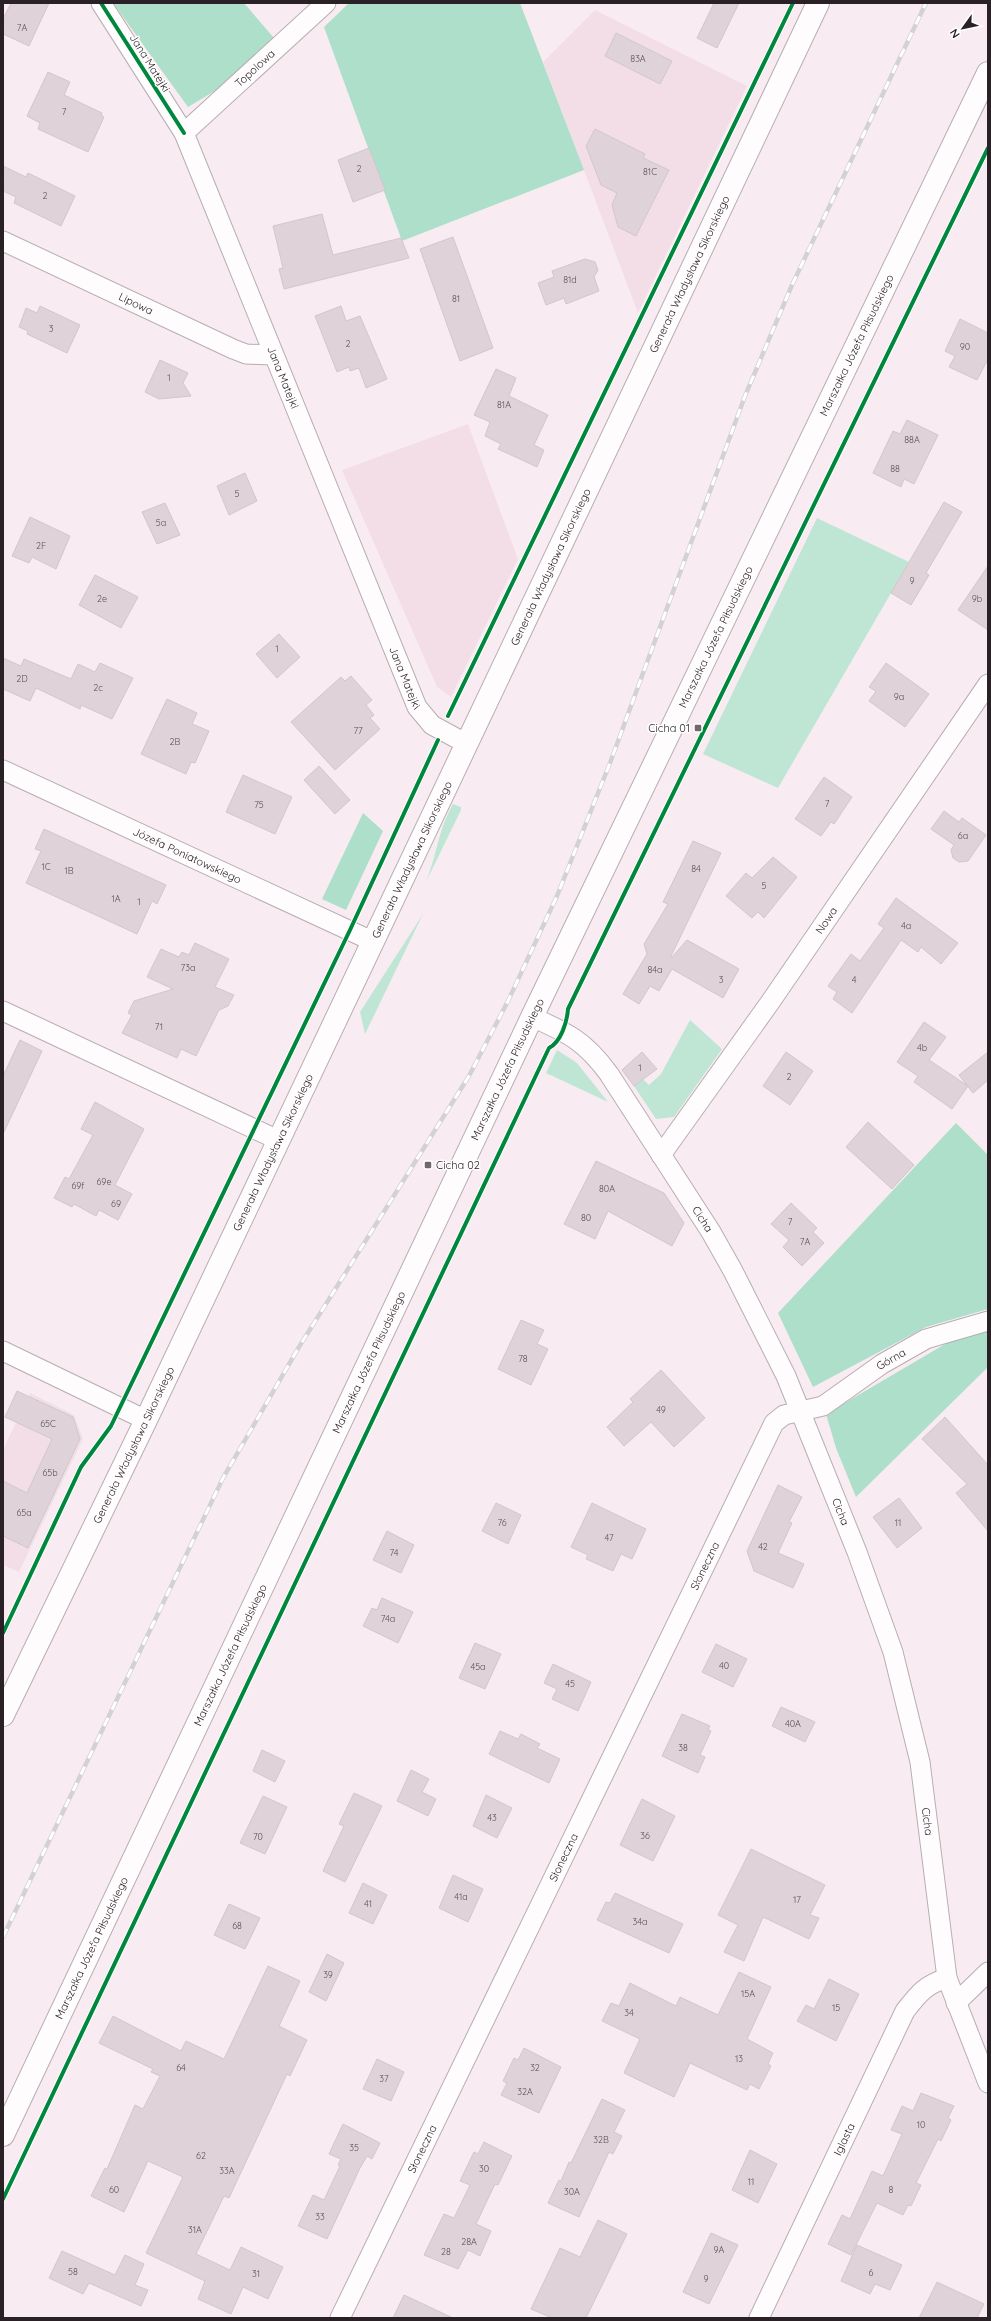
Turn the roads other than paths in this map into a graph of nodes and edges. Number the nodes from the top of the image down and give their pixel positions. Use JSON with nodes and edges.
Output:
{"nodes":[{"id":1,"x":101,"y":3,"type":"edge"},
{"id":2,"x":326,"y":3,"type":"edge"},
{"id":3,"x":818,"y":3,"type":"edge"},
{"id":4,"x":988,"y":73,"type":"edge"},
{"id":5,"x":184,"y":133,"type":"junction"},
{"id":6,"x":3,"y":241,"type":"edge"},
{"id":7,"x":272,"y":355,"type":"junction"},
{"id":8,"x":988,"y":684,"type":"edge"},
{"id":9,"x":467,"y":744,"type":"junction"},
{"id":10,"x":3,"y":770,"type":"edge"},
{"id":11,"x":372,"y":941,"type":"junction"},
{"id":12,"x":3,"y":1011,"type":"edge"},
{"id":13,"x":532,"y":1017,"type":"junction"},
{"id":14,"x":278,"y":1140,"type":"junction"},
{"id":15,"x":661,"y":1155,"type":"junction"},
{"id":16,"x":988,"y":1321,"type":"edge"},
{"id":17,"x":3,"y":1351,"type":"edge"},
{"id":18,"x":801,"y":1412,"type":"junction"},
{"id":19,"x":146,"y":1420,"type":"junction"},
{"id":20,"x":3,"y":1715,"type":"edge"},
{"id":21,"x":988,"y":1972,"type":"edge"},
{"id":22,"x":947,"y":1978,"type":"junction"},
{"id":23,"x":956,"y":2003,"type":"junction"},
{"id":24,"x":988,"y":2083,"type":"edge"},
{"id":25,"x":3,"y":2135,"type":"edge"},
{"id":26,"x":340,"y":2318,"type":"edge"},
{"id":27,"x":759,"y":2318,"type":"edge"}],
"edges":[{"from":1,"to":5,"type":"street","name":"Jana Matejki"},
{"from":2,"to":5,"type":"street","name":"Topolowa"},
{"from":3,"to":9,"type":"main road","name":"Generała Władysława Sikorskiego"},
{"from":4,"to":13,"type":"main road","name":"Marszałka Józefa Piłsudskiego"},
{"from":5,"to":7,"type":"street","name":"Jana Matejki"},
{"from":6,"to":7,"type":"street","name":"Lipowa"},
{"from":7,"to":9,"type":"street","name":"Jana Matejki"},
{"from":8,"to":15,"type":"street","name":"Nowa"},
{"from":9,"to":11,"type":"main road","name":"Generała Władysława Sikorskiego"},
{"from":10,"to":11,"type":"street","name":"Józefa Poniatowskiego"},
{"from":11,"to":14,"type":"main road","name":"Generała Władysława Sikorskiego"},
{"from":12,"to":14,"type":"street"},
{"from":13,"to":15,"type":"street","name":"Cicha"},
{"from":13,"to":25,"type":"main road","name":"Marszałka Józefa Piłsudskiego"},
{"from":14,"to":19,"type":"main road","name":"Generała Władysława Sikorskiego"},
{"from":15,"to":18,"type":"street","name":"Cicha"},
{"from":16,"to":18,"type":"street","name":"Górna"},
{"from":17,"to":19,"type":"street"},
{"from":18,"to":22,"type":"street","name":"Cicha"},
{"from":18,"to":26,"type":"street","name":"Słoneczna"},
{"from":19,"to":20,"type":"main road","name":"Generała Władysława Sikorskiego"},
{"from":21,"to":23,"type":"street"},
{"from":22,"to":23,"type":"street","name":"Cicha"},
{"from":22,"to":27,"type":"street","name":"Iglasta"},
{"from":23,"to":24,"type":"street","name":"Cicha"}]}
